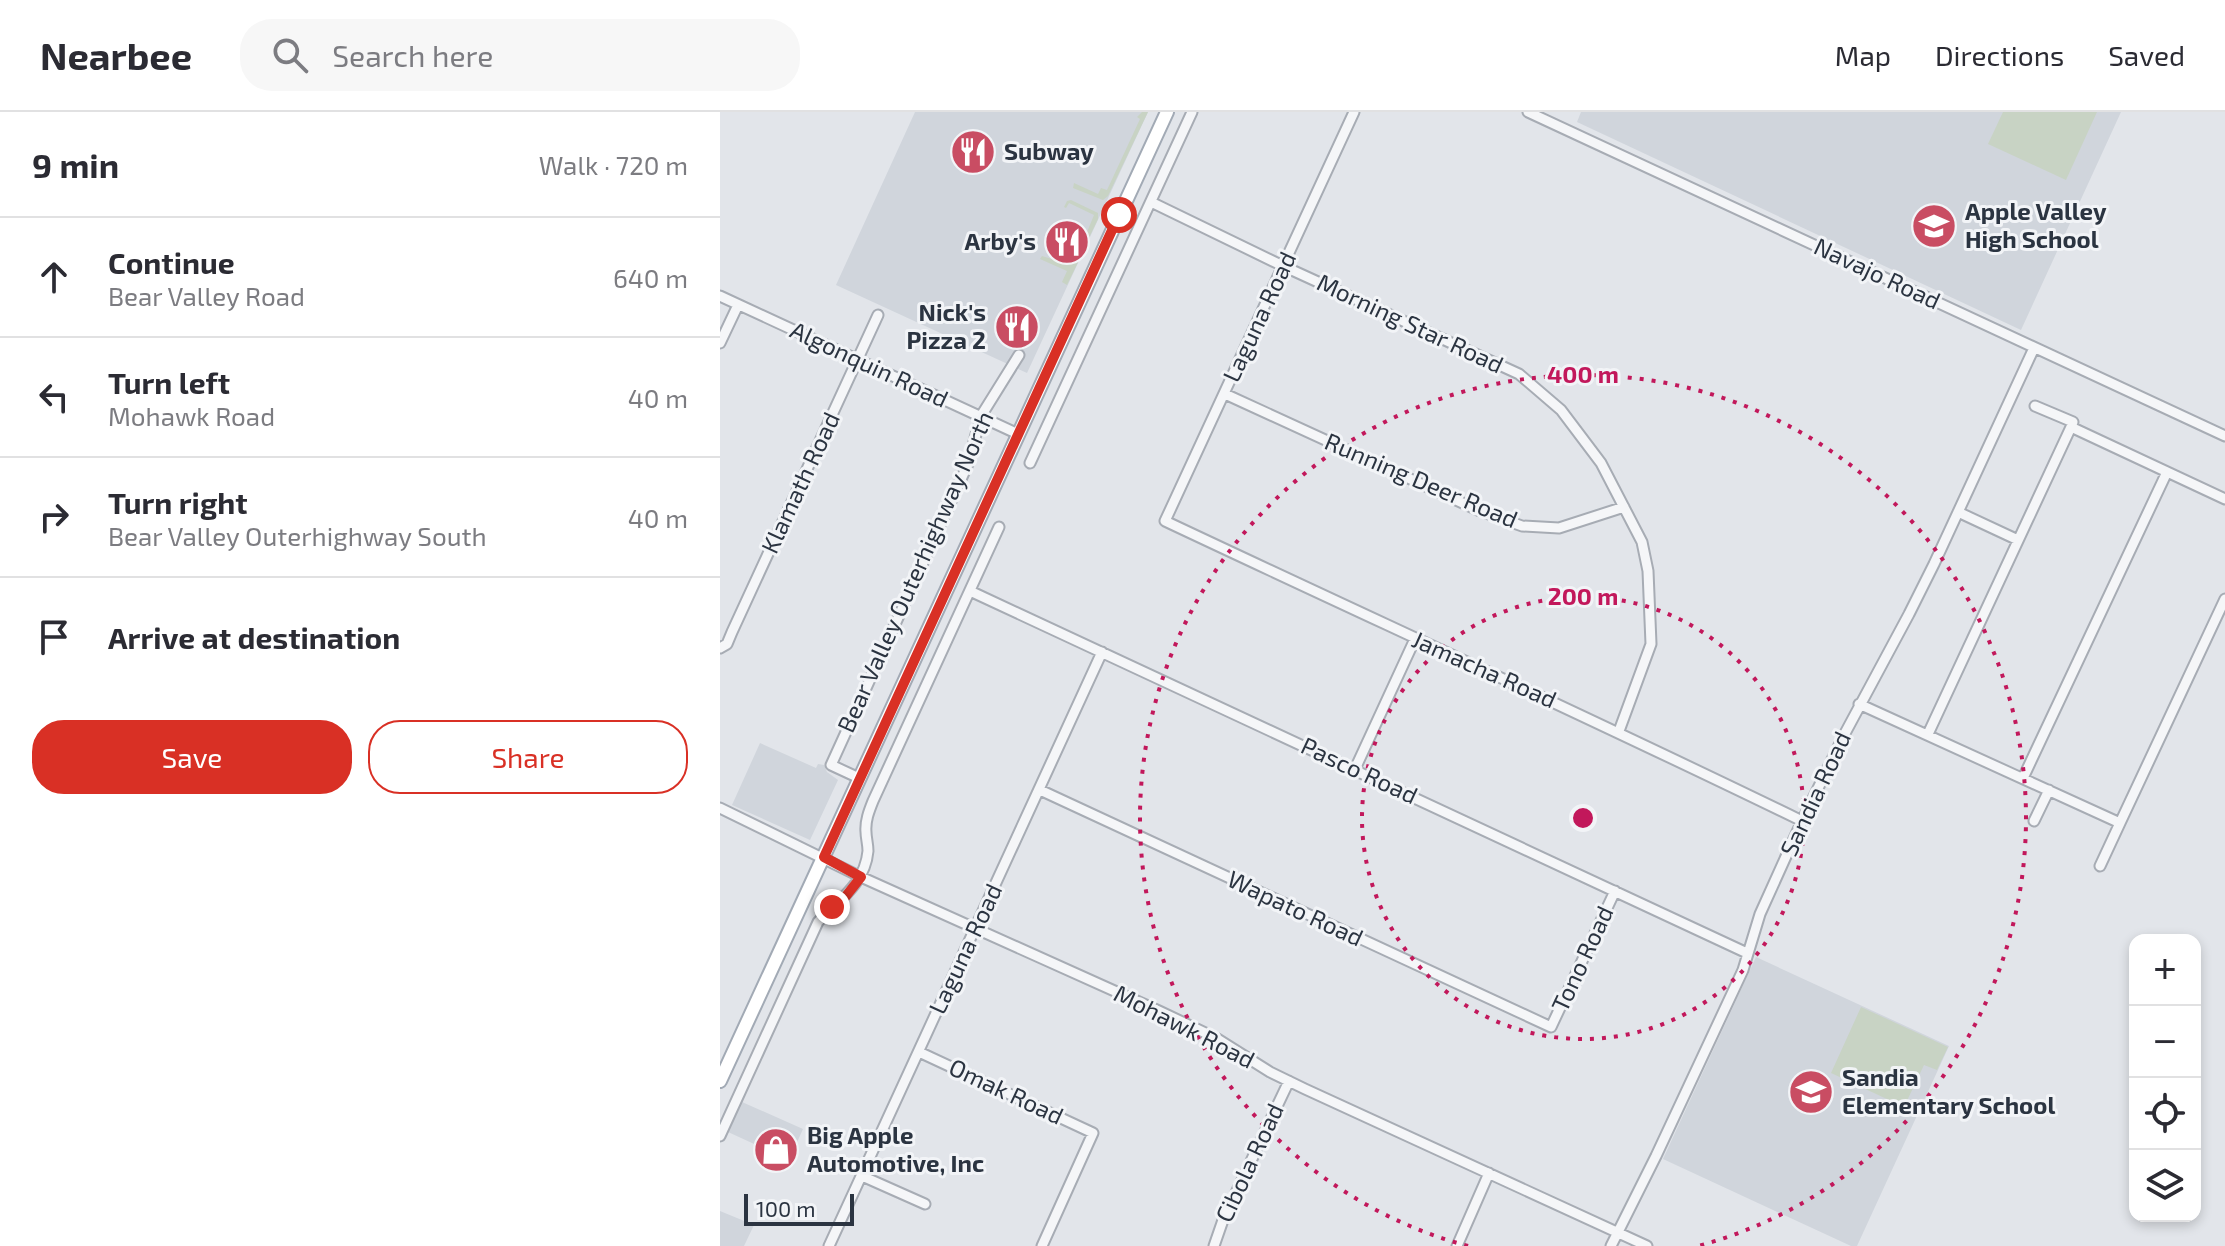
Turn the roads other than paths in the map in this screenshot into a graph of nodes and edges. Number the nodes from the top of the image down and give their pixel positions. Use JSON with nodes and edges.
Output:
{"nodes":[{"id":1,"x":1167,"y":112,"type":"edge"},
{"id":2,"x":1192,"y":112,"type":"edge"},
{"id":3,"x":1354,"y":112,"type":"edge"},
{"id":4,"x":1528,"y":112,"type":"edge"},
{"id":5,"x":1151,"y":202,"type":"junction"},
{"id":6,"x":1283,"y":266,"type":"junction"},
{"id":7,"x":720,"y":296,"type":"edge"},
{"id":8,"x":738,"y":305,"type":"junction"},
{"id":9,"x":878,"y":315,"type":"dead end"},
{"id":10,"x":720,"y":343,"type":"edge"},
{"id":11,"x":2034,"y":348,"type":"junction"},
{"id":12,"x":1019,"y":355,"type":"dead end"},
{"id":13,"x":857,"y":360,"type":"junction"},
{"id":14,"x":1225,"y":394,"type":"junction"},
{"id":15,"x":2035,"y":406,"type":"dead end"},
{"id":16,"x":981,"y":416,"type":"junction"},
{"id":17,"x":2071,"y":427,"type":"junction"},
{"id":18,"x":1018,"y":434,"type":"junction"},
{"id":19,"x":2225,"y":436,"type":"edge"},
{"id":20,"x":1030,"y":463,"type":"dead end"},
{"id":21,"x":2167,"y":472,"type":"junction"},
{"id":22,"x":2225,"y":499,"type":"edge"},
{"id":23,"x":1624,"y":507,"type":"junction"},
{"id":24,"x":1958,"y":512,"type":"junction"},
{"id":25,"x":1165,"y":521,"type":"joint"},
{"id":26,"x":999,"y":527,"type":"dead end"},
{"id":27,"x":2018,"y":540,"type":"junction"},
{"id":28,"x":970,"y":591,"type":"junction"},
{"id":29,"x":2225,"y":599,"type":"edge"},
{"id":30,"x":1415,"y":639,"type":"junction"},
{"id":31,"x":720,"y":648,"type":"edge"},
{"id":32,"x":1102,"y":652,"type":"junction"},
{"id":33,"x":1859,"y":704,"type":"junction"},
{"id":34,"x":1619,"y":731,"type":"junction"},
{"id":35,"x":1928,"y":734,"type":"junction"},
{"id":36,"x":1355,"y":769,"type":"junction"},
{"id":37,"x":859,"y":778,"type":"junction"},
{"id":38,"x":2023,"y":778,"type":"junction"},
{"id":39,"x":1040,"y":790,"type":"junction"},
{"id":40,"x":2049,"y":790,"type":"junction"},
{"id":41,"x":720,"y":808,"type":"edge"},
{"id":42,"x":1802,"y":821,"type":"junction"},
{"id":43,"x":2034,"y":821,"type":"dead end"},
{"id":44,"x":2120,"y":823,"type":"junction"},
{"id":45,"x":824,"y":857,"type":"junction"},
{"id":46,"x":2100,"y":866,"type":"dead end"},
{"id":47,"x":861,"y":877,"type":"junction"},
{"id":48,"x":1615,"y":891,"type":"junction"},
{"id":49,"x":975,"y":928,"type":"junction"},
{"id":50,"x":1747,"y":953,"type":"junction"},
{"id":51,"x":1551,"y":1027,"type":"joint"},
{"id":52,"x":919,"y":1052,"type":"junction"},
{"id":53,"x":720,"y":1081,"type":"edge"},
{"id":54,"x":1289,"y":1081,"type":"junction"},
{"id":55,"x":720,"y":1136,"type":"edge"},
{"id":56,"x":1489,"y":1173,"type":"junction"},
{"id":57,"x":862,"y":1176,"type":"junction"},
{"id":58,"x":925,"y":1204,"type":"dead end"},
{"id":59,"x":1618,"y":1232,"type":"junction"},
{"id":60,"x":829,"y":1246,"type":"edge"},
{"id":61,"x":1042,"y":1246,"type":"edge"},
{"id":62,"x":1214,"y":1246,"type":"edge"},
{"id":63,"x":1457,"y":1246,"type":"edge"},
{"id":64,"x":1611,"y":1246,"type":"edge"},
{"id":65,"x":1647,"y":1246,"type":"edge"}],
"edges":[{"from":1,"to":18,"type":"main road"},
{"from":2,"to":5,"type":"street"},
{"from":3,"to":6,"type":"street","name":"Laguna Road"},
{"from":4,"to":11,"type":"street","name":"Navajo Road"},
{"from":5,"to":6,"type":"street","name":"Morning Star Road"},
{"from":5,"to":20,"type":"street"},
{"from":6,"to":14,"type":"street","name":"Laguna Road"},
{"from":6,"to":23,"type":"street","name":"Morning Star Road"},
{"from":7,"to":8,"type":"street","name":"Algonquin Road"},
{"from":8,"to":10,"type":"street"},
{"from":8,"to":13,"type":"street","name":"Algonquin Road"},
{"from":9,"to":13,"type":"street","name":"Klamath Road"},
{"from":11,"to":19,"type":"street","name":"Navajo Road"},
{"from":11,"to":24,"type":"street","name":"Sandia Road"},
{"from":12,"to":16,"type":"street","name":"Bear Valley Outerhighway North"},
{"from":13,"to":16,"type":"street","name":"Algonquin Road"},
{"from":13,"to":31,"type":"street","name":"Klamath Road"},
{"from":14,"to":23,"type":"street","name":"Running Deer Road"},
{"from":14,"to":25,"type":"street","name":"Laguna Road"},
{"from":15,"to":17,"type":"street"},
{"from":16,"to":18,"type":"street","name":"Algonquin Road"},
{"from":16,"to":37,"type":"street","name":"Bear Valley Outerhighway North"},
{"from":17,"to":21,"type":"street"},
{"from":17,"to":27,"type":"street"},
{"from":18,"to":37,"type":"main road"},
{"from":21,"to":22,"type":"street"},
{"from":21,"to":38,"type":"street"},
{"from":23,"to":34,"type":"street","name":"Morning Star Road"},
{"from":24,"to":27,"type":"street"},
{"from":24,"to":33,"type":"street","name":"Sandia Road"},
{"from":25,"to":30,"type":"street","name":"Jamacha Road"},
{"from":26,"to":28,"type":"street"},
{"from":27,"to":35,"type":"street"},
{"from":28,"to":32,"type":"street","name":"Pasco Road"},
{"from":28,"to":47,"type":"street"},
{"from":29,"to":44,"type":"street"},
{"from":30,"to":34,"type":"street","name":"Jamacha Road"},
{"from":30,"to":36,"type":"street"},
{"from":32,"to":36,"type":"street","name":"Pasco Road"},
{"from":32,"to":39,"type":"street","name":"Laguna Road"},
{"from":33,"to":35,"type":"street"},
{"from":33,"to":42,"type":"street","name":"Sandia Road"},
{"from":34,"to":42,"type":"street","name":"Jamacha Road"},
{"from":35,"to":38,"type":"street"},
{"from":36,"to":48,"type":"street","name":"Pasco Road"},
{"from":37,"to":45,"type":"main road"},
{"from":38,"to":40,"type":"street"},
{"from":39,"to":49,"type":"street","name":"Laguna Road"},
{"from":39,"to":51,"type":"street","name":"Wapato Road"},
{"from":40,"to":43,"type":"street"},
{"from":40,"to":44,"type":"street"},
{"from":41,"to":45,"type":"street","name":"Mohawk Road"},
{"from":42,"to":50,"type":"street","name":"Sandia Road"},
{"from":44,"to":46,"type":"street"},
{"from":45,"to":47,"type":"street","name":"Mohawk Road"},
{"from":45,"to":53,"type":"main road"},
{"from":47,"to":49,"type":"street","name":"Mohawk Road"},
{"from":47,"to":55,"type":"street"},
{"from":48,"to":50,"type":"street","name":"Pasco Road"},
{"from":48,"to":51,"type":"street","name":"Tono Road"},
{"from":49,"to":52,"type":"street","name":"Laguna Road"},
{"from":49,"to":54,"type":"street","name":"Mohawk Road"},
{"from":50,"to":59,"type":"street","name":"Sandia Road"},
{"from":52,"to":57,"type":"street","name":"Laguna Road"},
{"from":52,"to":61,"type":"street","name":"Omak Road"},
{"from":54,"to":56,"type":"street","name":"Mohawk Road"},
{"from":54,"to":62,"type":"street","name":"Cibola Road"},
{"from":56,"to":59,"type":"street","name":"Mohawk Road"},
{"from":56,"to":63,"type":"street"},
{"from":57,"to":58,"type":"street"},
{"from":57,"to":60,"type":"street","name":"Laguna Road"},
{"from":59,"to":64,"type":"street","name":"Sandia Road"},
{"from":59,"to":65,"type":"street","name":"Mohawk Road"}]}
